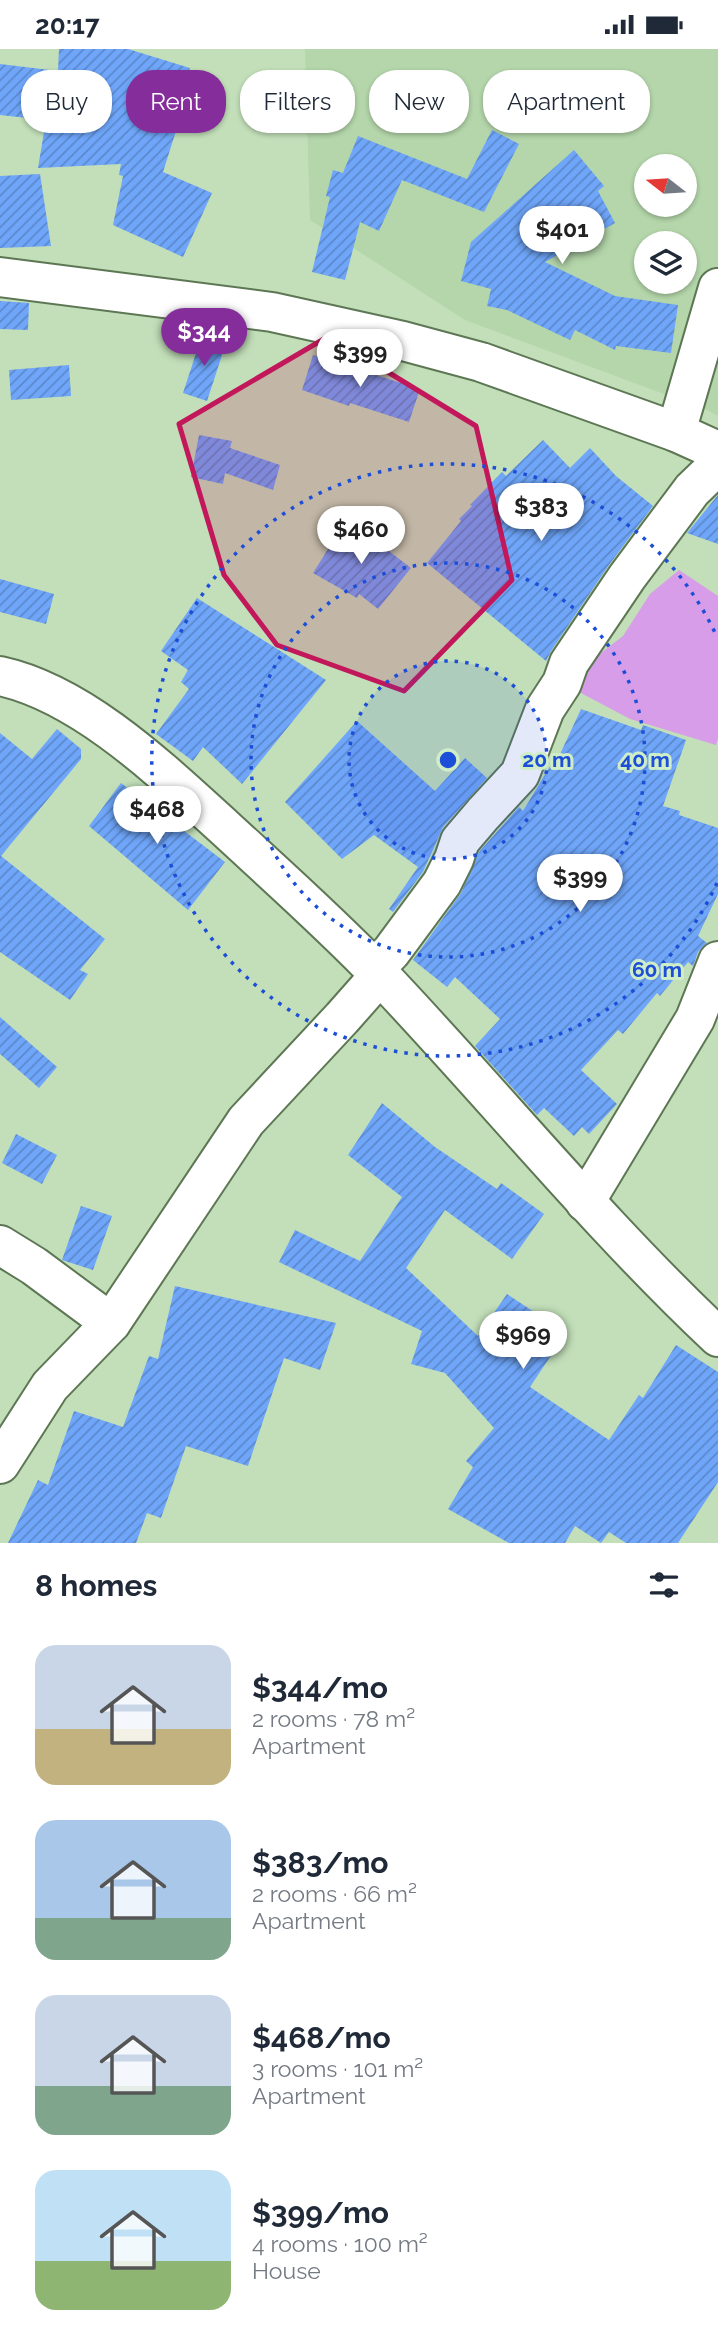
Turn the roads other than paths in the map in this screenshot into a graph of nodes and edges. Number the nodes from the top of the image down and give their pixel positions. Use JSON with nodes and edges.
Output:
{"nodes":[{"id":1,"x":0,"y":277,"type":"edge"},
{"id":2,"x":718,"y":288,"type":"edge"},
{"id":3,"x":676,"y":432,"type":"junction"},
{"id":4,"x":718,"y":451,"type":"edge"},
{"id":5,"x":718,"y":465,"type":"edge"},
{"id":6,"x":0,"y":676,"type":"edge"},
{"id":7,"x":718,"y":961,"type":"edge"},
{"id":8,"x":377,"y":972,"type":"junction"},
{"id":9,"x":585,"y":1202,"type":"junction"},
{"id":10,"x":0,"y":1245,"type":"edge"},
{"id":11,"x":111,"y":1323,"type":"junction"},
{"id":12,"x":718,"y":1337,"type":"edge"},
{"id":13,"x":0,"y":1464,"type":"edge"}],
"edges":[{"from":1,"to":3,"type":"street"},
{"from":2,"to":3,"type":"street"},
{"from":3,"to":4,"type":"street"},
{"from":5,"to":8,"type":"street"},
{"from":6,"to":8,"type":"street"},
{"from":7,"to":9,"type":"street"},
{"from":8,"to":9,"type":"street"},
{"from":8,"to":11,"type":"street"},
{"from":9,"to":12,"type":"street"},
{"from":10,"to":11,"type":"street"},
{"from":11,"to":13,"type":"street"}]}
